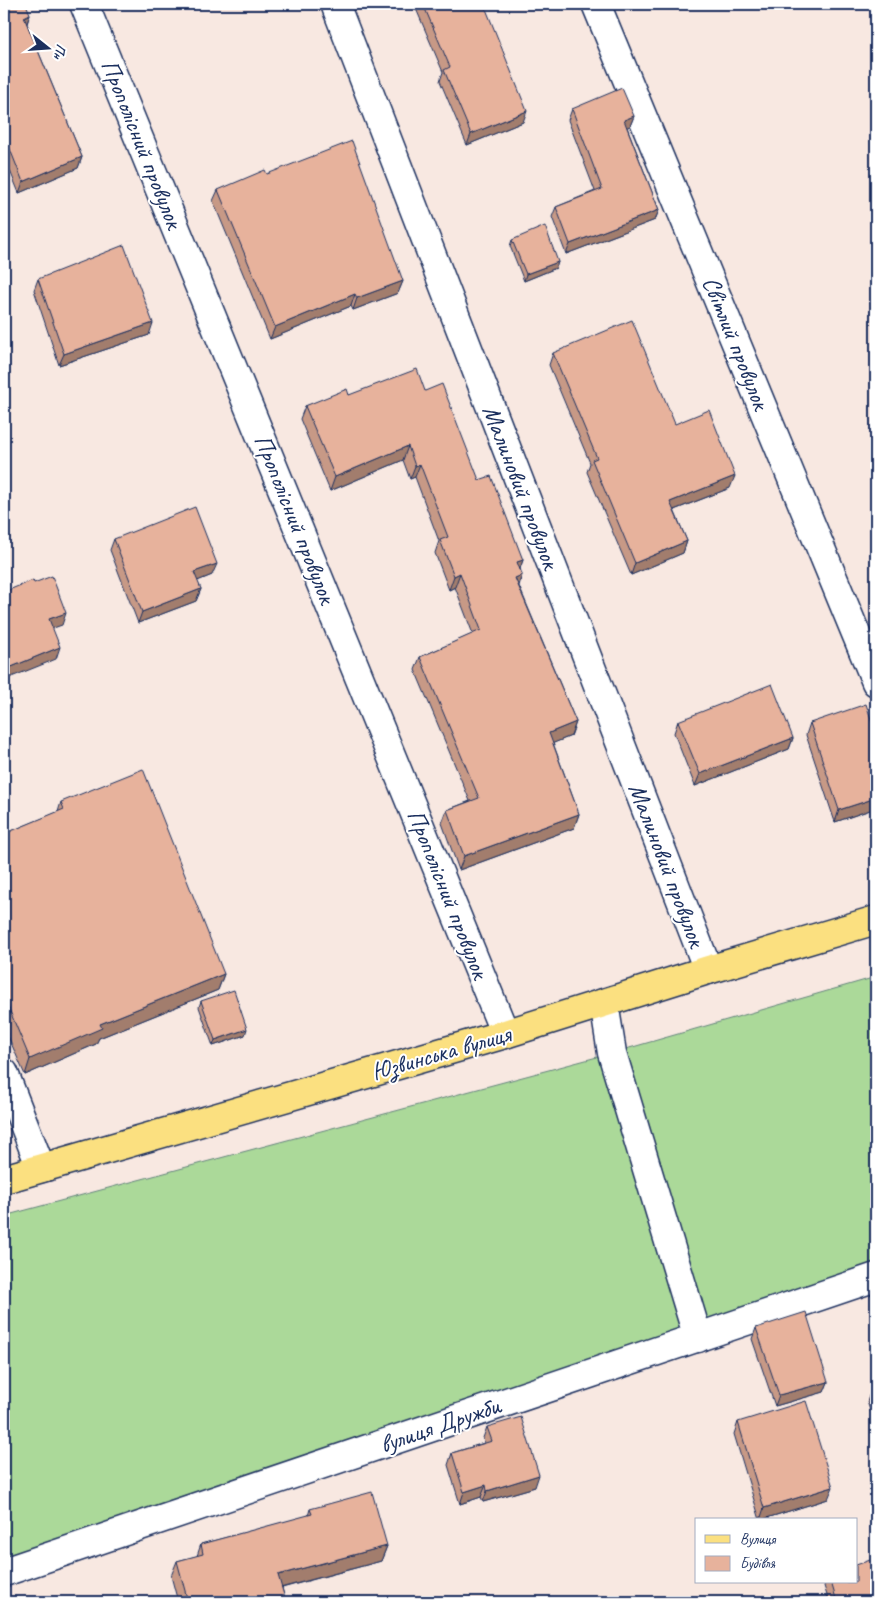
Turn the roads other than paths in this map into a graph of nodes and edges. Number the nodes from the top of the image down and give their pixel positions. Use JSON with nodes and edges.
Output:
{"nodes":[{"id":1,"x":84,"y":4,"type":"edge"},
{"id":2,"x":335,"y":4,"type":"edge"},
{"id":3,"x":596,"y":4,"type":"edge"},
{"id":4,"x":876,"y":682,"type":"edge"},
{"id":5,"x":876,"y":920,"type":"edge"},
{"id":6,"x":708,"y":970,"type":"junction"},
{"id":7,"x":604,"y":1003,"type":"junction"},
{"id":8,"x":505,"y":1034,"type":"junction"},
{"id":9,"x":4,"y":1073,"type":"edge"},
{"id":10,"x":41,"y":1168,"type":"junction"},
{"id":11,"x":4,"y":1179,"type":"edge"},
{"id":12,"x":876,"y":1278,"type":"edge"},
{"id":13,"x":698,"y":1338,"type":"junction"},
{"id":14,"x":4,"y":1572,"type":"edge"}],
"edges":[{"from":1,"to":8,"type":"street","name":"Прополісний провулок"},
{"from":2,"to":6,"type":"street","name":"Малиновий провулок"},
{"from":3,"to":4,"type":"street","name":"Світлий провулок"},
{"from":5,"to":6,"type":"main road","name":"Юзвинська вулиця"},
{"from":6,"to":7,"type":"main road","name":"Юзвинська вулиця"},
{"from":7,"to":8,"type":"main road","name":"Юзвинська вулиця"},
{"from":7,"to":13,"type":"street"},
{"from":8,"to":10,"type":"main road","name":"Юзвинська вулиця"},
{"from":9,"to":10,"type":"street"},
{"from":10,"to":11,"type":"main road","name":"Юзвинська вулиця"},
{"from":12,"to":13,"type":"street","name":"вулиця Дружби"},
{"from":13,"to":14,"type":"street","name":"вулиця Дружби"}]}
